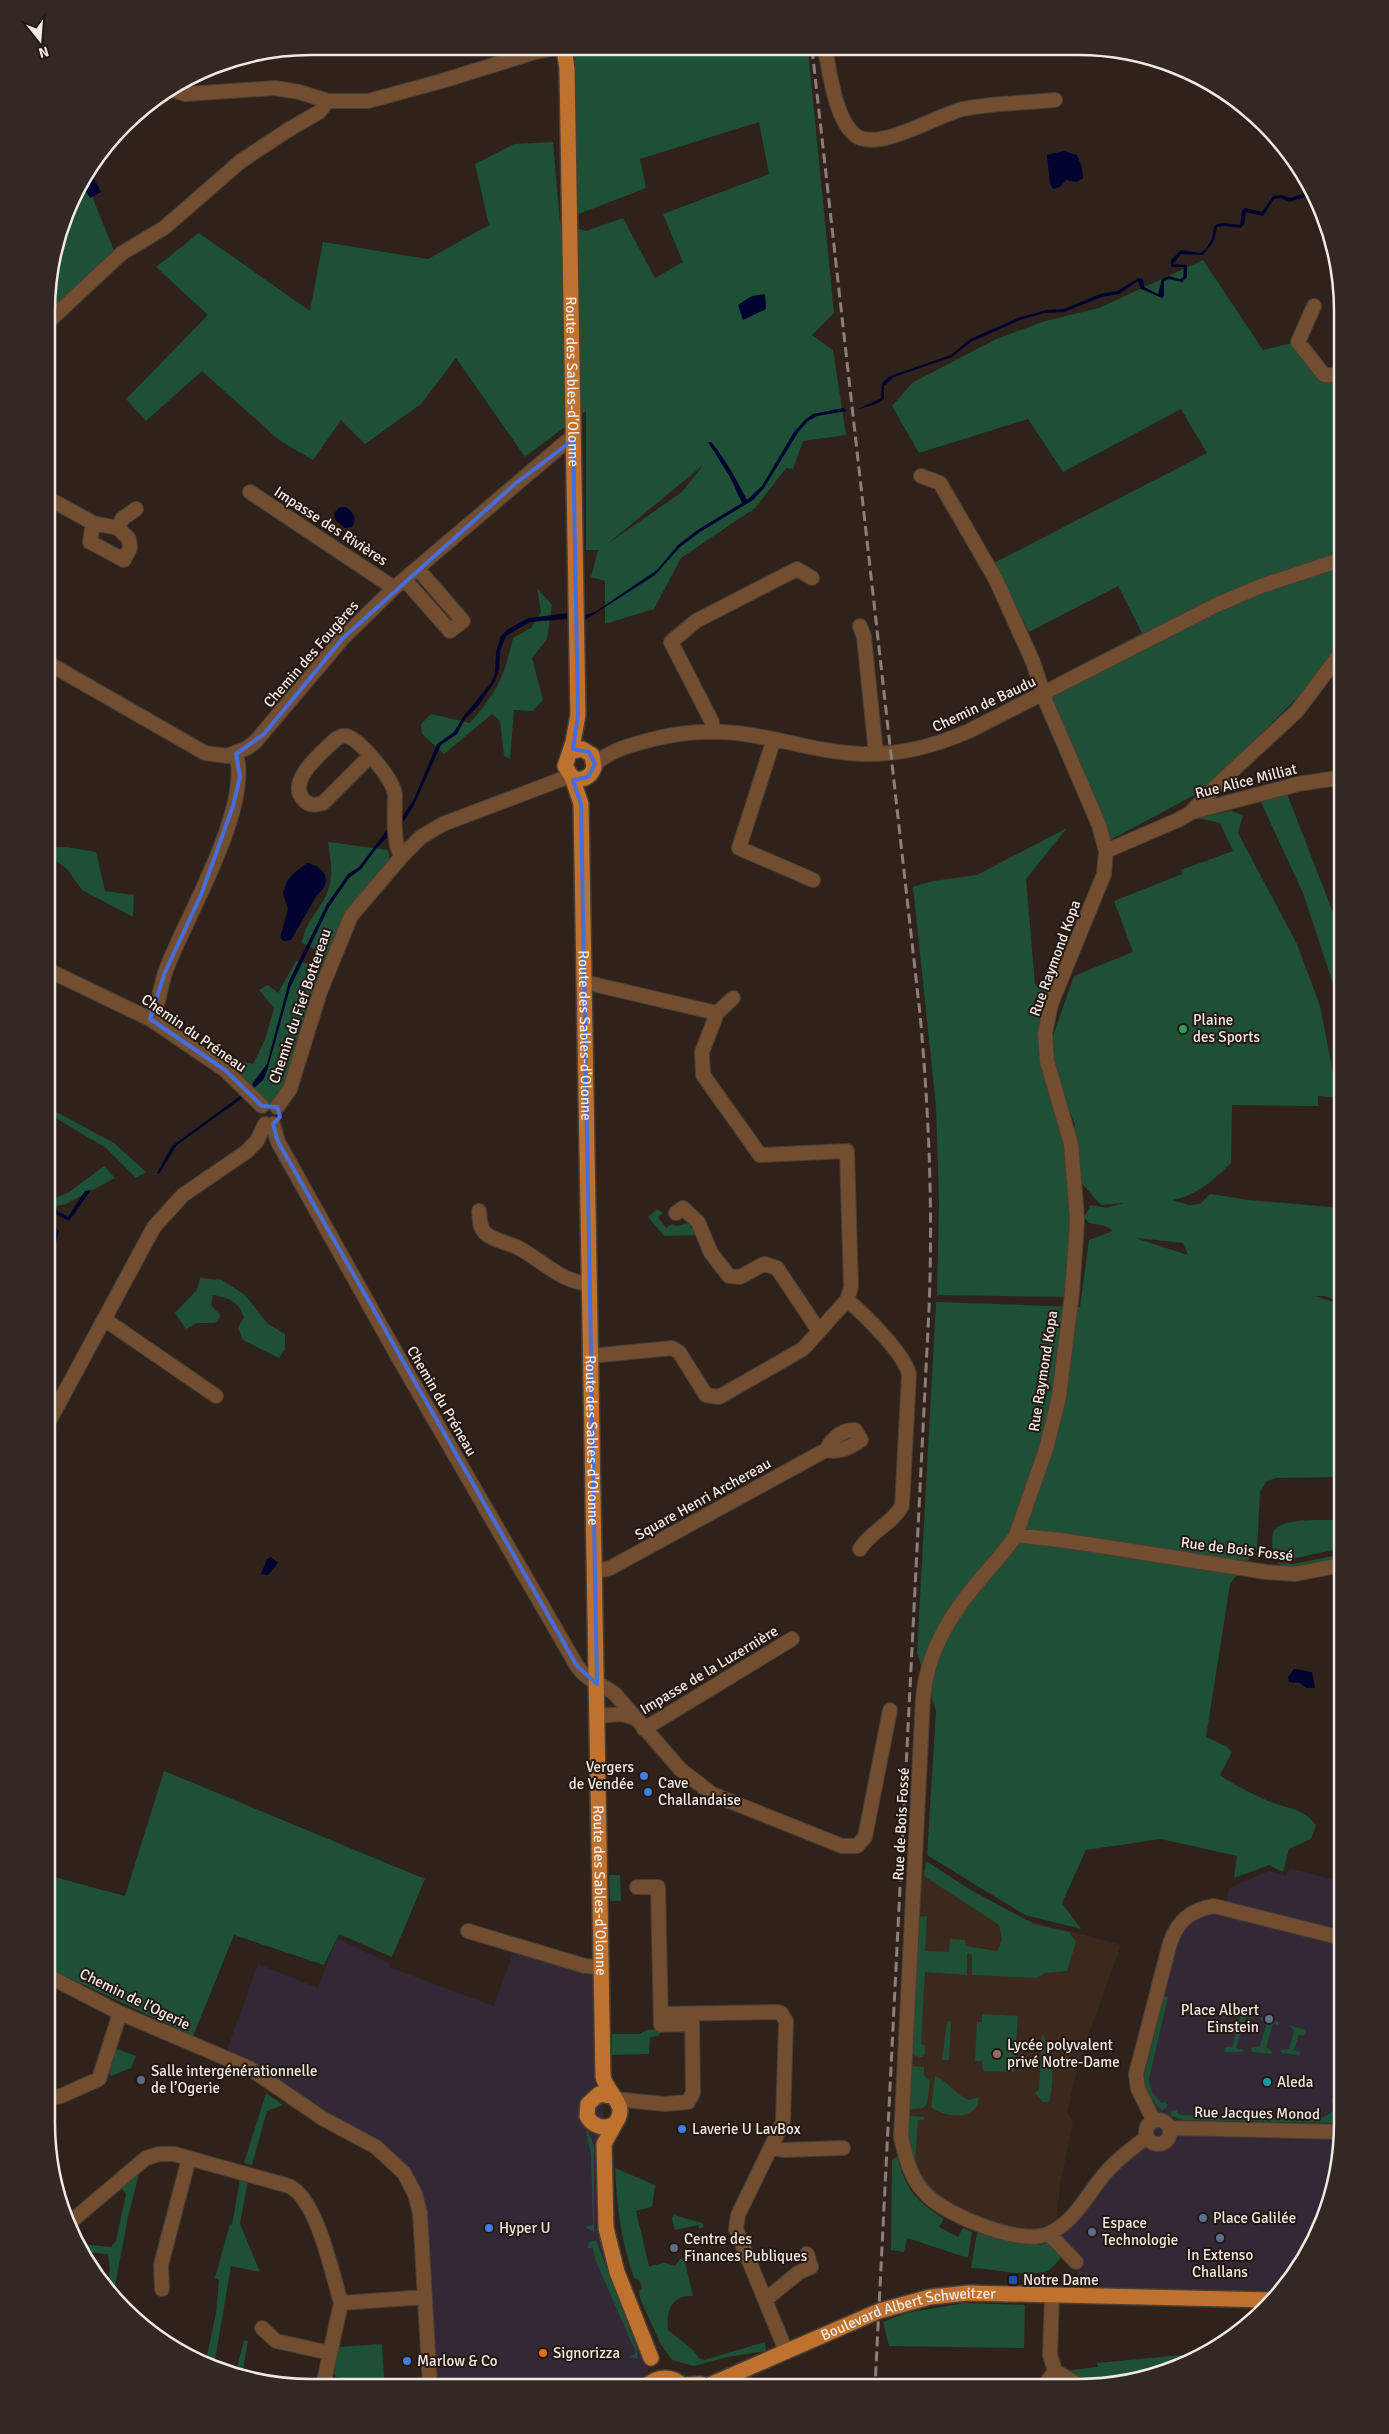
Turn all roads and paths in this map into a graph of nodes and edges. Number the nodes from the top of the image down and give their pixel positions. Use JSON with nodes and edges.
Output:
{"nodes":[{"id":1,"x":525,"y":55,"type":"edge"},
{"id":2,"x":565,"y":55,"type":"edge"},
{"id":3,"x":826,"y":55,"type":"edge"},
{"id":4,"x":178,"y":92,"type":"edge"},
{"id":5,"x":1055,"y":100,"type":"dead end"},
{"id":6,"x":328,"y":101,"type":"junction"},
{"id":7,"x":1314,"y":306,"type":"dead end"},
{"id":8,"x":55,"y":315,"type":"edge"},
{"id":9,"x":1334,"y":375,"type":"edge"},
{"id":10,"x":573,"y":440,"type":"junction"},
{"id":11,"x":921,"y":476,"type":"dead end"},
{"id":12,"x":250,"y":492,"type":"dead end"},
{"id":13,"x":55,"y":502,"type":"edge"},
{"id":14,"x":136,"y":509,"type":"dead end"},
{"id":15,"x":93,"y":523,"type":"junction"},
{"id":16,"x":118,"y":528,"type":"junction"},
{"id":17,"x":1334,"y":562,"type":"edge"},
{"id":18,"x":418,"y":569,"type":"junction"},
{"id":19,"x":812,"y":578,"type":"dead end"},
{"id":20,"x":400,"y":584,"type":"junction"},
{"id":21,"x":860,"y":626,"type":"dead end"},
{"id":22,"x":1334,"y":662,"type":"edge"},
{"id":23,"x":55,"y":667,"type":"edge"},
{"id":24,"x":1043,"y":694,"type":"junction"},
{"id":25,"x":578,"y":715,"type":"junction"},
{"id":26,"x":712,"y":732,"type":"junction"},
{"id":27,"x":774,"y":739,"type":"junction"},
{"id":28,"x":236,"y":754,"type":"junction"},
{"id":29,"x":876,"y":754,"type":"junction"},
{"id":30,"x":370,"y":757,"type":"junction"},
{"id":31,"x":590,"y":761,"type":"junction"},
{"id":32,"x":569,"y":768,"type":"junction"},
{"id":33,"x":1334,"y":779,"type":"edge"},
{"id":34,"x":581,"y":804,"type":"junction"},
{"id":35,"x":1192,"y":812,"type":"junction"},
{"id":36,"x":1106,"y":851,"type":"junction"},
{"id":37,"x":402,"y":856,"type":"junction"},
{"id":38,"x":813,"y":880,"type":"dead end"},
{"id":39,"x":55,"y":973,"type":"edge"},
{"id":40,"x":584,"y":982,"type":"junction"},
{"id":41,"x":733,"y":998,"type":"dead end"},
{"id":42,"x":717,"y":1013,"type":"junction"},
{"id":43,"x":150,"y":1019,"type":"junction"},
{"id":44,"x":262,"y":1106,"type":"junction"},
{"id":45,"x":278,"y":1107,"type":"junction"},
{"id":46,"x":269,"y":1124,"type":"junction"},
{"id":47,"x":479,"y":1211,"type":"dead end"},
{"id":48,"x":676,"y":1213,"type":"dead end"},
{"id":49,"x":589,"y":1284,"type":"junction"},
{"id":50,"x":847,"y":1300,"type":"junction"},
{"id":51,"x":104,"y":1319,"type":"junction"},
{"id":52,"x":819,"y":1331,"type":"junction"},
{"id":53,"x":590,"y":1356,"type":"junction"},
{"id":54,"x":216,"y":1396,"type":"dead end"},
{"id":55,"x":55,"y":1411,"type":"edge"},
{"id":56,"x":826,"y":1450,"type":"dead end"},
{"id":57,"x":1016,"y":1535,"type":"junction"},
{"id":58,"x":860,"y":1549,"type":"dead end"},
{"id":59,"x":1334,"y":1567,"type":"edge"},
{"id":60,"x":594,"y":1572,"type":"junction"},
{"id":61,"x":792,"y":1638,"type":"dead end"},
{"id":62,"x":597,"y":1684,"type":"junction"},
{"id":63,"x":890,"y":1710,"type":"dead end"},
{"id":64,"x":598,"y":1716,"type":"junction"},
{"id":65,"x":634,"y":1718,"type":"junction"},
{"id":66,"x":644,"y":1729,"type":"junction"},
{"id":67,"x":637,"y":1887,"type":"dead end"},
{"id":68,"x":468,"y":1931,"type":"dead end"},
{"id":69,"x":1334,"y":1936,"type":"edge"},
{"id":70,"x":601,"y":1967,"type":"junction"},
{"id":71,"x":55,"y":1980,"type":"edge"},
{"id":72,"x":120,"y":2013,"type":"junction"},
{"id":73,"x":692,"y":2019,"type":"junction"},
{"id":74,"x":603,"y":2077,"type":"junction"},
{"id":75,"x":55,"y":2097,"type":"edge"},
{"id":76,"x":613,"y":2097,"type":"junction"},
{"id":77,"x":592,"y":2098,"type":"junction"},
{"id":78,"x":647,"y":2102,"type":"junction"},
{"id":79,"x":617,"y":2120,"type":"junction"},
{"id":80,"x":1154,"y":2121,"type":"junction"},
{"id":81,"x":592,"y":2123,"type":"junction"},
{"id":82,"x":1170,"y":2128,"type":"junction"},
{"id":83,"x":1333,"y":2132,"type":"edge"},
{"id":84,"x":1148,"y":2137,"type":"junction"},
{"id":85,"x":604,"y":2144,"type":"junction"},
{"id":86,"x":771,"y":2147,"type":"junction"},
{"id":87,"x":843,"y":2148,"type":"dead end"},
{"id":88,"x":190,"y":2158,"type":"junction"},
{"id":89,"x":73,"y":2219,"type":"edge"},
{"id":90,"x":1049,"y":2234,"type":"junction"},
{"id":91,"x":807,"y":2254,"type":"dead end"},
{"id":92,"x":1076,"y":2262,"type":"dead end"},
{"id":93,"x":162,"y":2289,"type":"dead end"},
{"id":94,"x":1052,"y":2296,"type":"junction"},
{"id":95,"x":425,"y":2297,"type":"junction"},
{"id":96,"x":765,"y":2300,"type":"junction"},
{"id":97,"x":1261,"y":2302,"type":"edge"},
{"id":98,"x":341,"y":2303,"type":"junction"},
{"id":99,"x":262,"y":2328,"type":"dead end"},
{"id":100,"x":786,"y":2351,"type":"junction"},
{"id":101,"x":330,"y":2353,"type":"junction"},
{"id":102,"x":651,"y":2358,"type":"junction"},
{"id":103,"x":1055,"y":2371,"type":"junction"},
{"id":104,"x":667,"y":2377,"type":"junction"},
{"id":105,"x":324,"y":2379,"type":"edge"},
{"id":106,"x":430,"y":2379,"type":"edge"},
{"id":107,"x":647,"y":2379,"type":"edge"},
{"id":108,"x":658,"y":2379,"type":"edge"},
{"id":109,"x":671,"y":2379,"type":"edge"},
{"id":110,"x":723,"y":2379,"type":"edge"},
{"id":111,"x":1049,"y":2379,"type":"edge"},
{"id":112,"x":1068,"y":2379,"type":"edge"}],
"edges":[{"from":1,"to":6,"type":"street"},
{"from":2,"to":10,"type":"main road","name":"Route des Sables-d'Olonne"},
{"from":3,"to":5,"type":"street"},
{"from":4,"to":6,"type":"street"},
{"from":6,"to":8,"type":"street"},
{"from":7,"to":9,"type":"street"},
{"from":10,"to":18,"type":"street","name":"Chemin des Fougères"},
{"from":10,"to":25,"type":"main road","name":"Route des Sables-d'Olonne"},
{"from":11,"to":24,"type":"street","name":"Rue Raymond Kopa"},
{"from":12,"to":20,"type":"street","name":"Impasse des Rivières"},
{"from":13,"to":15,"type":"street"},
{"from":14,"to":16,"type":"street"},
{"from":15,"to":16,"type":"street"},
{"from":15,"to":16,"type":"street"},
{"from":17,"to":24,"type":"street","name":"Chemin de Baudu"},
{"from":18,"to":20,"type":"street","name":"Chemin des Fougères"},
{"from":18,"to":20,"type":"street","name":"Impasse des Rivières"},
{"from":19,"to":26,"type":"street"},
{"from":20,"to":28,"type":"street","name":"Chemin des Fougères"},
{"from":21,"to":29,"type":"street"},
{"from":22,"to":35,"type":"street"},
{"from":23,"to":28,"type":"street"},
{"from":24,"to":29,"type":"street","name":"Chemin de Baudu"},
{"from":24,"to":36,"type":"street","name":"Rue Raymond Kopa"},
{"from":25,"to":31,"type":"main road","name":"Route des Sables-d'Olonne"},
{"from":25,"to":32,"type":"main road","name":"Route des Sables-d'Olonne"},
{"from":26,"to":27,"type":"street","name":"Chemin de Baudu"},
{"from":26,"to":31,"type":"street","name":"Chemin de Baudu"},
{"from":27,"to":29,"type":"street","name":"Chemin de Baudu"},
{"from":27,"to":38,"type":"street"},
{"from":28,"to":43,"type":"street"},
{"from":30,"to":30,"type":"street"},
{"from":30,"to":37,"type":"street"},
{"from":31,"to":32,"type":"main road"},
{"from":31,"to":32,"type":"main road"},
{"from":31,"to":34,"type":"main road","name":"Route des Sables-d'Olonne"},
{"from":32,"to":34,"type":"main road","name":"Route des Sables-d'Olonne"},
{"from":32,"to":37,"type":"street","name":"Chemin du Fief Bottereau"},
{"from":33,"to":35,"type":"street","name":"Rue Alice Milliat"},
{"from":34,"to":40,"type":"main road","name":"Route des Sables-d'Olonne"},
{"from":35,"to":36,"type":"street","name":"Rue Alice Milliat"},
{"from":36,"to":57,"type":"street","name":"Rue Raymond Kopa"},
{"from":37,"to":45,"type":"street","name":"Chemin du Fief Bottereau"},
{"from":39,"to":43,"type":"street","name":"Chemin du Préneau"},
{"from":40,"to":42,"type":"street"},
{"from":40,"to":49,"type":"main road","name":"Route des Sables-d'Olonne"},
{"from":41,"to":42,"type":"street"},
{"from":42,"to":50,"type":"street"},
{"from":43,"to":44,"type":"street","name":"Chemin du Préneau"},
{"from":44,"to":45,"type":"street"},
{"from":44,"to":46,"type":"street"},
{"from":45,"to":46,"type":"street"},
{"from":46,"to":51,"type":"street"},
{"from":46,"to":62,"type":"street","name":"Chemin du Préneau"},
{"from":47,"to":49,"type":"street"},
{"from":48,"to":52,"type":"street"},
{"from":49,"to":53,"type":"main road","name":"Route des Sables-d'Olonne"},
{"from":50,"to":52,"type":"street"},
{"from":50,"to":58,"type":"street"},
{"from":51,"to":54,"type":"street"},
{"from":51,"to":55,"type":"street"},
{"from":52,"to":53,"type":"street"},
{"from":53,"to":60,"type":"main road","name":"Route des Sables-d'Olonne"},
{"from":56,"to":60,"type":"street","name":"Square Henri Archereau"},
{"from":57,"to":59,"type":"street","name":"Rue de Bois Fossé"},
{"from":57,"to":90,"type":"street","name":"Rue de Bois Fossé"},
{"from":60,"to":62,"type":"main road","name":"Route des Sables-d'Olonne"},
{"from":61,"to":66,"type":"street","name":"Impasse de la Luzernière"},
{"from":62,"to":64,"type":"main road","name":"Route des Sables-d'Olonne"},
{"from":62,"to":65,"type":"street","name":"Chemin du Préneau"},
{"from":63,"to":66,"type":"street","name":"Chemin du Préneau"},
{"from":64,"to":65,"type":"street"},
{"from":64,"to":70,"type":"main road","name":"Route des Sables-d'Olonne"},
{"from":65,"to":66,"type":"street","name":"Chemin du Préneau"},
{"from":67,"to":73,"type":"street"},
{"from":68,"to":70,"type":"street"},
{"from":69,"to":80,"type":"street"},
{"from":70,"to":74,"type":"main road","name":"Route des Sables-d'Olonne"},
{"from":71,"to":72,"type":"street","name":"Chemin de l'Ogerie"},
{"from":72,"to":75,"type":"street"},
{"from":72,"to":95,"type":"street","name":"Chemin de l'Ogerie"},
{"from":73,"to":78,"type":"street"},
{"from":73,"to":86,"type":"street"},
{"from":74,"to":76,"type":"main road","name":"Route des Sables-d'Olonne"},
{"from":74,"to":77,"type":"main road","name":"Route des Sables-d'Olonne"},
{"from":76,"to":77,"type":"main road"},
{"from":76,"to":78,"type":"street"},
{"from":76,"to":79,"type":"main road"},
{"from":77,"to":81,"type":"main road"},
{"from":78,"to":79,"type":"street"},
{"from":79,"to":81,"type":"main road"},
{"from":79,"to":85,"type":"main road"},
{"from":80,"to":82,"type":"street"},
{"from":80,"to":84,"type":"street"},
{"from":81,"to":85,"type":"main road"},
{"from":82,"to":83,"type":"street","name":"Rue Jacques Monod"},
{"from":82,"to":84,"type":"street"},
{"from":84,"to":90,"type":"street","name":"Rue de Bois Fossé"},
{"from":85,"to":102,"type":"main road"},
{"from":86,"to":87,"type":"street"},
{"from":86,"to":96,"type":"street"},
{"from":88,"to":89,"type":"street"},
{"from":88,"to":93,"type":"street"},
{"from":88,"to":98,"type":"street"},
{"from":90,"to":92,"type":"street"},
{"from":91,"to":96,"type":"street"},
{"from":94,"to":97,"type":"main road","name":"Boulevard Albert Schweitzer"},
{"from":94,"to":100,"type":"main road","name":"Boulevard Albert Schweitzer"},
{"from":94,"to":103,"type":"street"},
{"from":95,"to":98,"type":"street"},
{"from":95,"to":106,"type":"street","name":"Chemin de l'Ogerie"},
{"from":96,"to":100,"type":"street"},
{"from":98,"to":101,"type":"street"},
{"from":99,"to":101,"type":"street"},
{"from":100,"to":110,"type":"main road","name":"Boulevard Albert Schweitzer"},
{"from":101,"to":105,"type":"street"},
{"from":102,"to":104,"type":"main road"},
{"from":102,"to":107,"type":"main road"},
{"from":103,"to":111,"type":"street"},
{"from":103,"to":112,"type":"street"},
{"from":104,"to":108,"type":"main road"},
{"from":104,"to":109,"type":"main road"}]}
